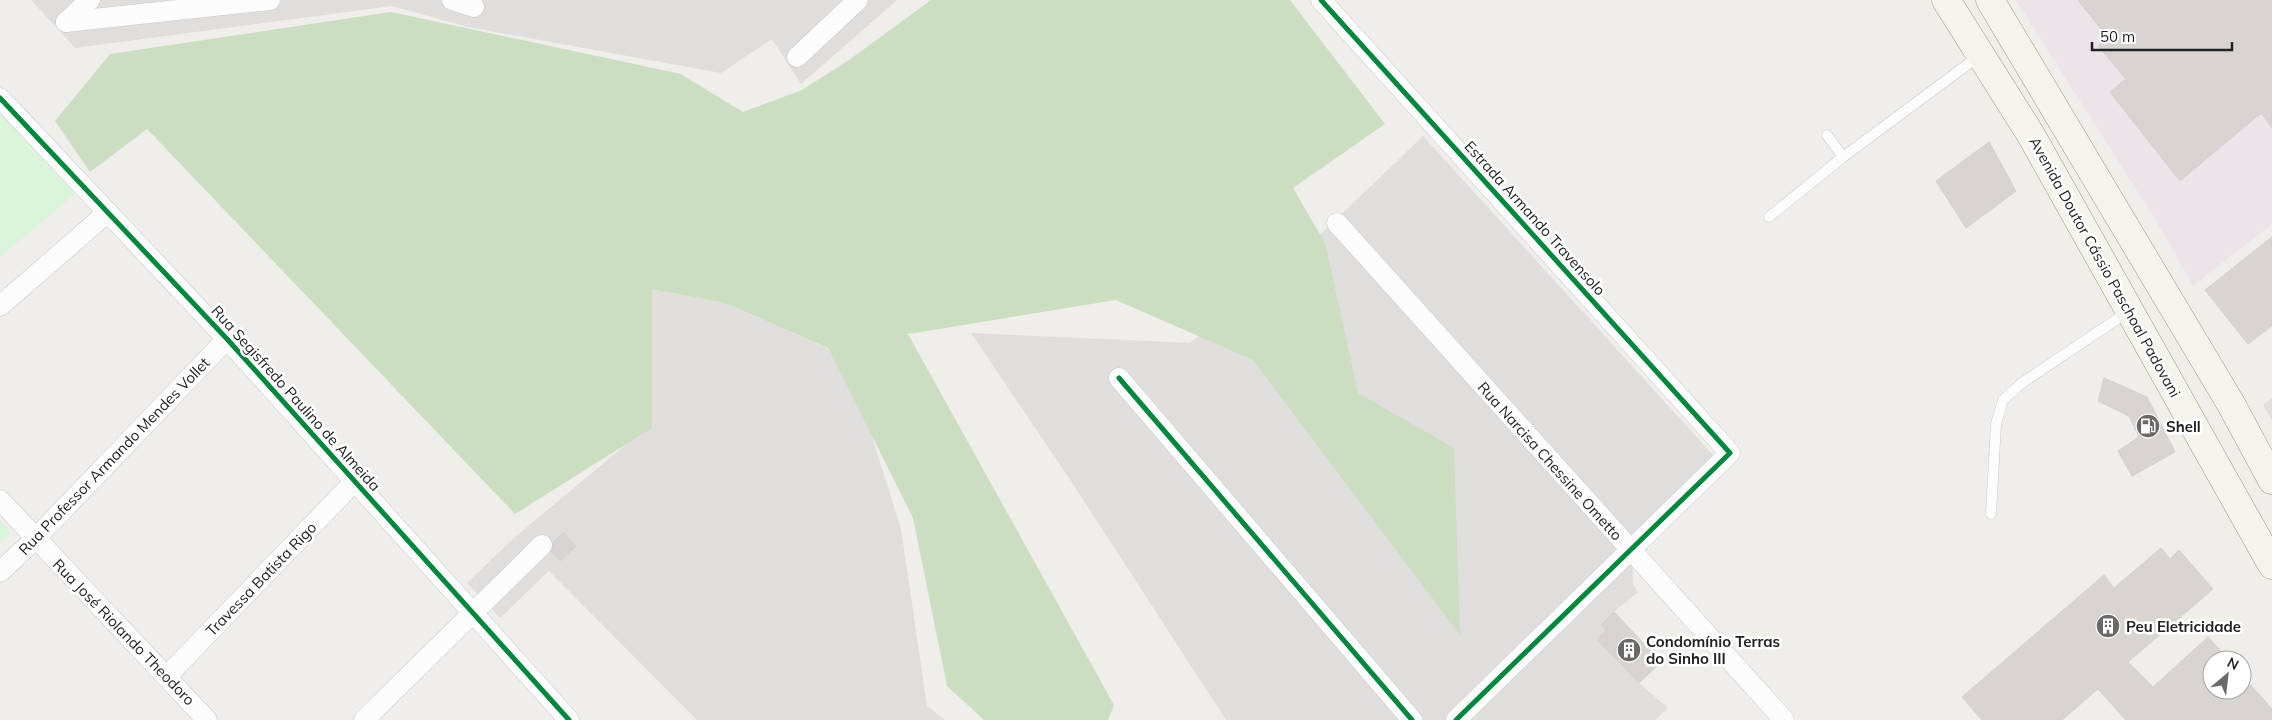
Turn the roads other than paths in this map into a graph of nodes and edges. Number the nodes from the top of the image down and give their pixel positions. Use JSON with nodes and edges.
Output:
{"nodes":[{"id":1,"x":90,"y":0,"type":"edge"},
{"id":2,"x":270,"y":0,"type":"edge"},
{"id":3,"x":452,"y":0,"type":"edge"},
{"id":4,"x":858,"y":0,"type":"edge"},
{"id":5,"x":1321,"y":0,"type":"edge"},
{"id":6,"x":1946,"y":0,"type":"edge"},
{"id":7,"x":1990,"y":0,"type":"edge"},
{"id":8,"x":153,"y":6,"type":"edge"},
{"id":9,"x":474,"y":7,"type":"dead end"},
{"id":10,"x":1982,"y":54,"type":"junction"},
{"id":11,"x":797,"y":57,"type":"dead end"},
{"id":12,"x":0,"y":98,"type":"edge"},
{"id":13,"x":1827,"y":135,"type":"dead end"},
{"id":14,"x":2031,"y":135,"type":"junction"},
{"id":15,"x":1843,"y":157,"type":"junction"},
{"id":16,"x":2104,"y":191,"type":"junction"},
{"id":17,"x":108,"y":212,"type":"junction"},
{"id":18,"x":1769,"y":217,"type":"dead end"},
{"id":19,"x":1337,"y":223,"type":"dead end"},
{"id":20,"x":0,"y":306,"type":"edge"},
{"id":21,"x":2130,"y":311,"type":"junction"},
{"id":22,"x":227,"y":339,"type":"junction"},
{"id":23,"x":1119,"y":378,"type":"dead end"},
{"id":24,"x":2196,"y":431,"type":"junction"},
{"id":25,"x":2271,"y":474,"type":"edge"},
{"id":26,"x":355,"y":481,"type":"junction"},
{"id":27,"x":0,"y":500,"type":"edge"},
{"id":28,"x":1991,"y":514,"type":"dead end"},
{"id":29,"x":35,"y":539,"type":"junction"},
{"id":30,"x":542,"y":545,"type":"dead end"},
{"id":31,"x":1630,"y":550,"type":"junction"},
{"id":32,"x":2272,"y":565,"type":"edge"},
{"id":33,"x":0,"y":572,"type":"edge"},
{"id":34,"x":472,"y":614,"type":"junction"},
{"id":35,"x":167,"y":676,"type":"junction"},
{"id":36,"x":207,"y":720,"type":"edge"},
{"id":37,"x":364,"y":720,"type":"edge"},
{"id":38,"x":569,"y":720,"type":"edge"},
{"id":39,"x":1412,"y":720,"type":"edge"},
{"id":40,"x":1456,"y":720,"type":"edge"},
{"id":41,"x":1784,"y":720,"type":"edge"}],
"edges":[{"from":1,"to":8,"type":"street"},
{"from":2,"to":8,"type":"street"},
{"from":3,"to":9,"type":"street"},
{"from":4,"to":11,"type":"street"},
{"from":5,"to":31,"type":"street","name":"Estrada Armando Travensolo"},
{"from":6,"to":10,"type":"main road","name":"Avenida Doutor Cássio Paschoal Padovani"},
{"from":7,"to":16,"type":"main road"},
{"from":10,"to":14,"type":"main road","name":"Avenida Doutor Cássio Paschoal Padovani"},
{"from":10,"to":15,"type":"lane"},
{"from":12,"to":17,"type":"street","name":"Rua Segisfredo Paulino de Almeida"},
{"from":13,"to":15,"type":"lane"},
{"from":14,"to":16,"type":"main road"},
{"from":14,"to":21,"type":"main road","name":"Avenida Doutor Cássio Paschoal Padovani"},
{"from":15,"to":18,"type":"lane"},
{"from":16,"to":25,"type":"main road"},
{"from":17,"to":20,"type":"street"},
{"from":17,"to":22,"type":"street","name":"Rua Segisfredo Paulino de Almeida"},
{"from":19,"to":31,"type":"street","name":"Rua Narcisa Chessine Ometto"},
{"from":21,"to":24,"type":"main road","name":"Avenida Doutor Cássio Paschoal Padovani"},
{"from":21,"to":28,"type":"lane"},
{"from":22,"to":26,"type":"street","name":"Rua Segisfredo Paulino de Almeida"},
{"from":22,"to":29,"type":"street","name":"Rua Professor Armando Mendes Vollet"},
{"from":23,"to":39,"type":"street"},
{"from":24,"to":25,"type":"main road"},
{"from":24,"to":32,"type":"main road","name":"Avenida Doutor Cássio Paschoal Padovani"},
{"from":26,"to":34,"type":"street","name":"Rua Segisfredo Paulino de Almeida"},
{"from":26,"to":35,"type":"street","name":"Travessa Batista Rigo"},
{"from":27,"to":29,"type":"street","name":"Rua José Riolando Theodoro"},
{"from":29,"to":33,"type":"street","name":"Rua Professor Armando Mendes Vollet"},
{"from":29,"to":35,"type":"street","name":"Rua José Riolando Theodoro"},
{"from":30,"to":34,"type":"street"},
{"from":31,"to":40,"type":"street"},
{"from":31,"to":41,"type":"street","name":"Rua Narcisa Chessine Ometto"},
{"from":34,"to":37,"type":"street"},
{"from":34,"to":38,"type":"street","name":"Rua Segisfredo Paulino de Almeida"},
{"from":35,"to":36,"type":"street","name":"Rua José Riolando Theodoro"}]}
